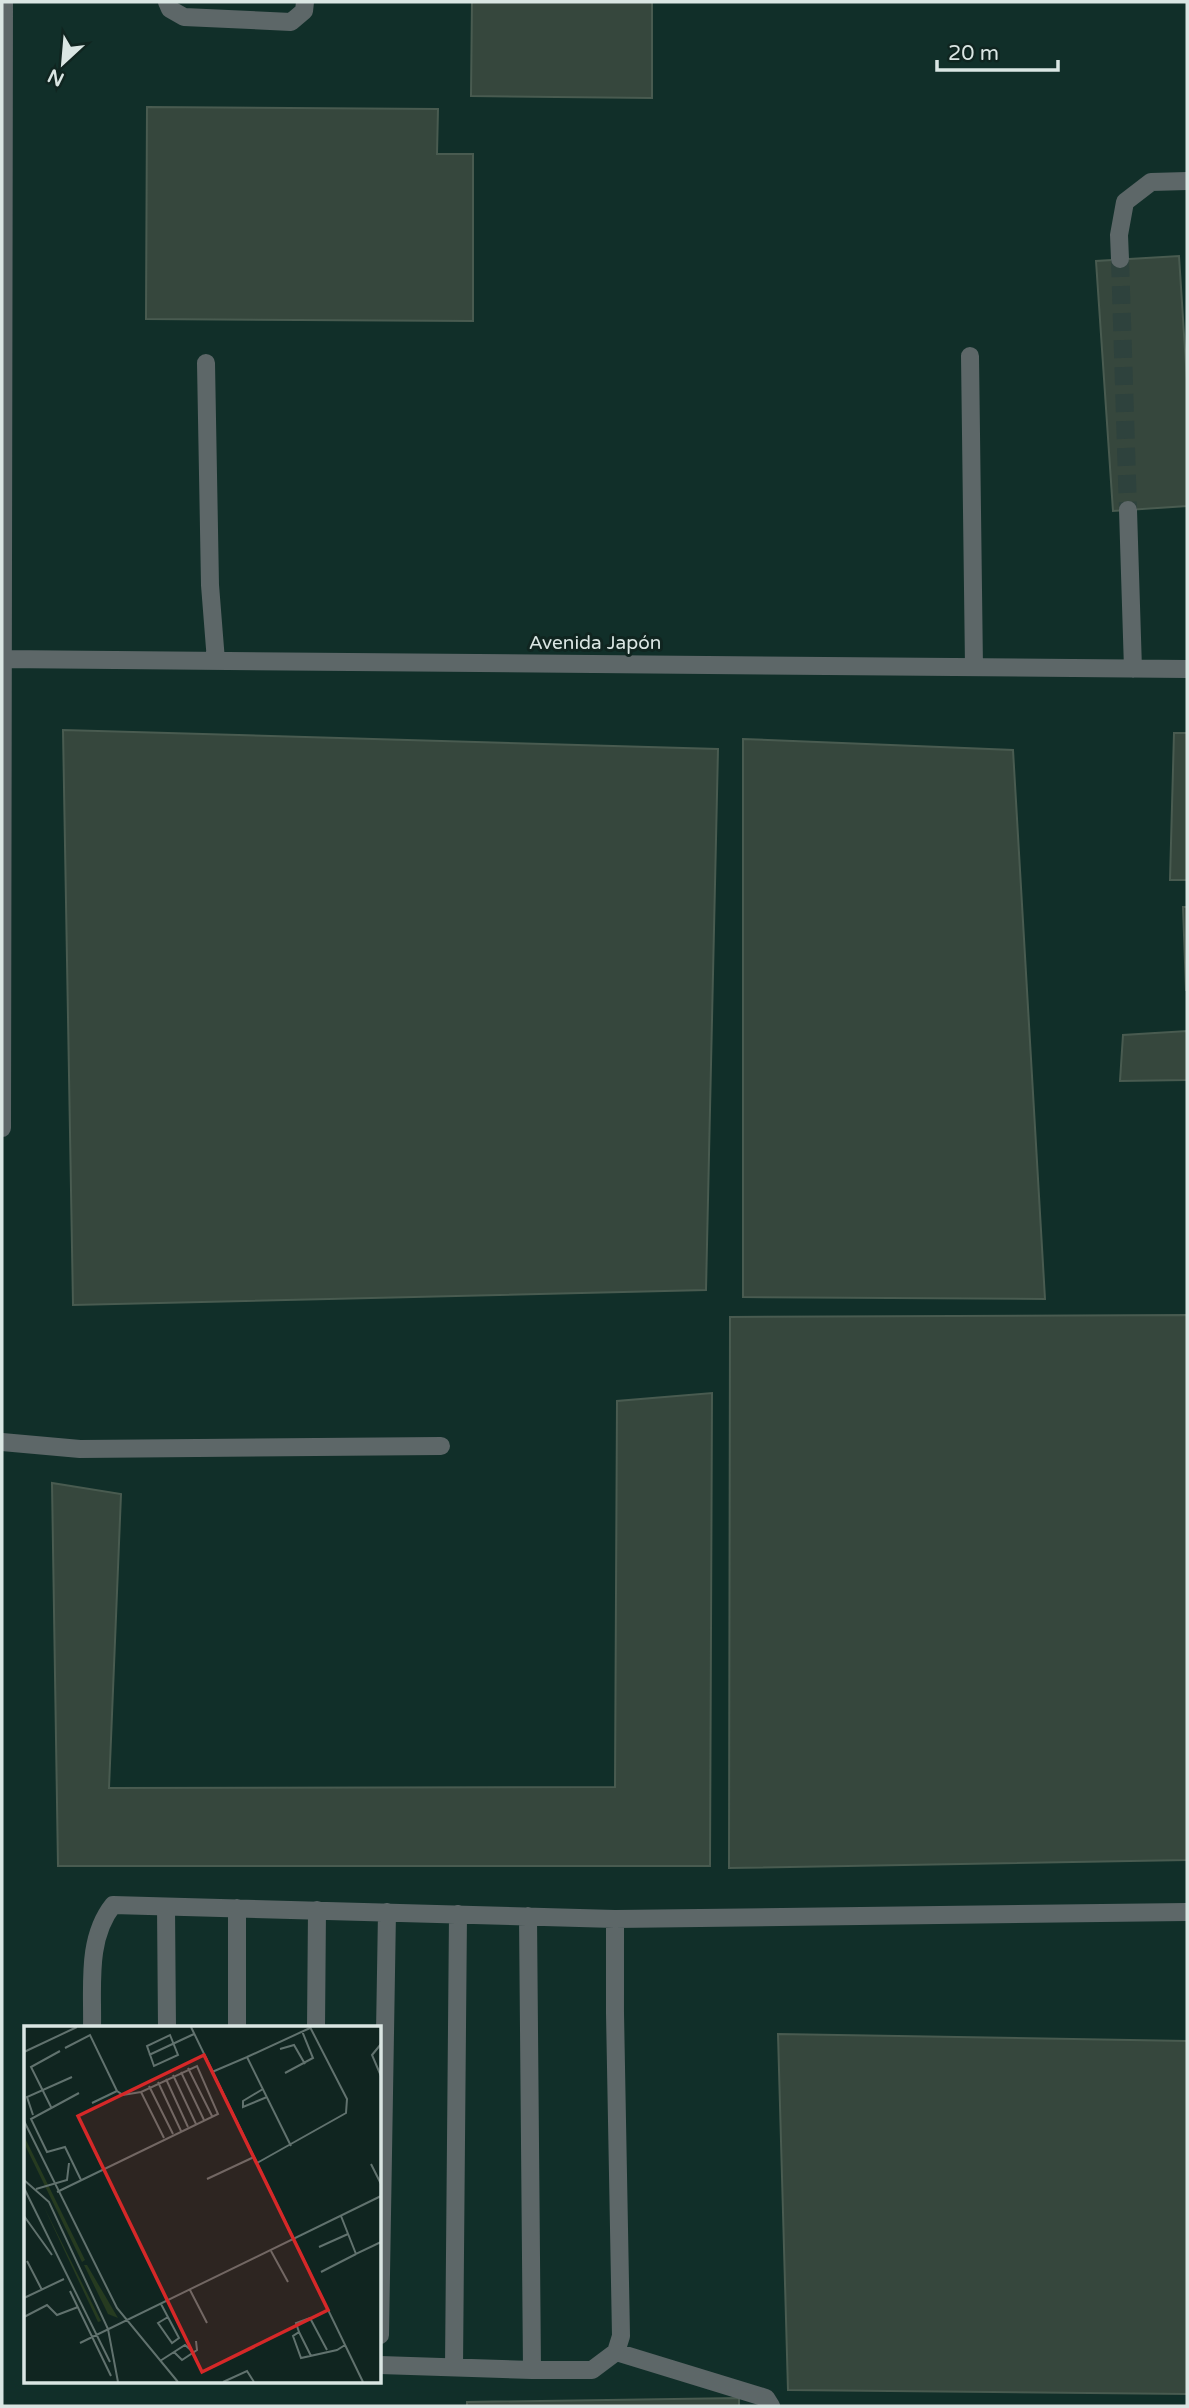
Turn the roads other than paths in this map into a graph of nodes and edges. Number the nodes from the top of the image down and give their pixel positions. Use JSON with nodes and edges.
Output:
{"nodes":[{"id":1,"x":4,"y":2,"type":"edge"},
{"id":2,"x":167,"y":2,"type":"edge"},
{"id":3,"x":304,"y":2,"type":"edge"},
{"id":4,"x":1187,"y":181,"type":"edge"},
{"id":5,"x":1120,"y":259,"type":"tunnel mouth"},
{"id":6,"x":970,"y":356,"type":"dead end"},
{"id":7,"x":206,"y":363,"type":"dead end"},
{"id":8,"x":1128,"y":510,"type":"tunnel mouth"},
{"id":9,"x":2,"y":659,"type":"edge"},
{"id":10,"x":216,"y":661,"type":"junction"},
{"id":11,"x":974,"y":667,"type":"junction"},
{"id":12,"x":1133,"y":669,"type":"junction"},
{"id":13,"x":1187,"y":669,"type":"edge"},
{"id":14,"x":2,"y":1128,"type":"edge"},
{"id":15,"x":2,"y":1442,"type":"edge"},
{"id":16,"x":441,"y":1446,"type":"dead end"},
{"id":17,"x":166,"y":1907,"type":"junction"},
{"id":18,"x":237,"y":1908,"type":"junction"},
{"id":19,"x":317,"y":1910,"type":"junction"},
{"id":20,"x":387,"y":1912,"type":"junction"},
{"id":21,"x":1187,"y":1912,"type":"edge"},
{"id":22,"x":458,"y":1914,"type":"junction"},
{"id":23,"x":528,"y":1916,"type":"junction"},
{"id":24,"x":615,"y":1919,"type":"junction"},
{"id":25,"x":92,"y":2026,"type":"edge"},
{"id":26,"x":167,"y":2026,"type":"edge"},
{"id":27,"x":237,"y":2026,"type":"edge"},
{"id":28,"x":316,"y":2026,"type":"edge"},
{"id":29,"x":382,"y":2213,"type":"edge"},
{"id":30,"x":616,"y":2352,"type":"junction"},
{"id":31,"x":382,"y":2365,"type":"edge"},
{"id":32,"x":454,"y":2367,"type":"junction"},
{"id":33,"x":532,"y":2370,"type":"junction"},
{"id":34,"x":771,"y":2406,"type":"edge"}],
"edges":[{"from":1,"to":9,"type":"street"},
{"from":2,"to":3,"type":"street"},
{"from":4,"to":5,"type":"street"},
{"from":6,"to":11,"type":"street"},
{"from":7,"to":10,"type":"street"},
{"from":8,"to":12,"type":"street"},
{"from":9,"to":10,"type":"street","name":"Avenida Japón"},
{"from":9,"to":14,"type":"street"},
{"from":10,"to":11,"type":"street","name":"Avenida Japón"},
{"from":11,"to":12,"type":"street","name":"Avenida Japón"},
{"from":12,"to":13,"type":"street","name":"Avenida Japón"},
{"from":15,"to":16,"type":"street"},
{"from":17,"to":18,"type":"street"},
{"from":17,"to":25,"type":"street"},
{"from":17,"to":26,"type":"street"},
{"from":18,"to":19,"type":"street"},
{"from":18,"to":27,"type":"street"},
{"from":19,"to":20,"type":"street"},
{"from":19,"to":28,"type":"street"},
{"from":20,"to":22,"type":"street"},
{"from":20,"to":29,"type":"street"},
{"from":21,"to":24,"type":"street"},
{"from":22,"to":23,"type":"street"},
{"from":22,"to":32,"type":"street"},
{"from":23,"to":24,"type":"street"},
{"from":23,"to":33,"type":"street"},
{"from":24,"to":30,"type":"street"},
{"from":30,"to":33,"type":"street"},
{"from":30,"to":34,"type":"street"},
{"from":31,"to":32,"type":"street"},
{"from":32,"to":33,"type":"street"}]}
